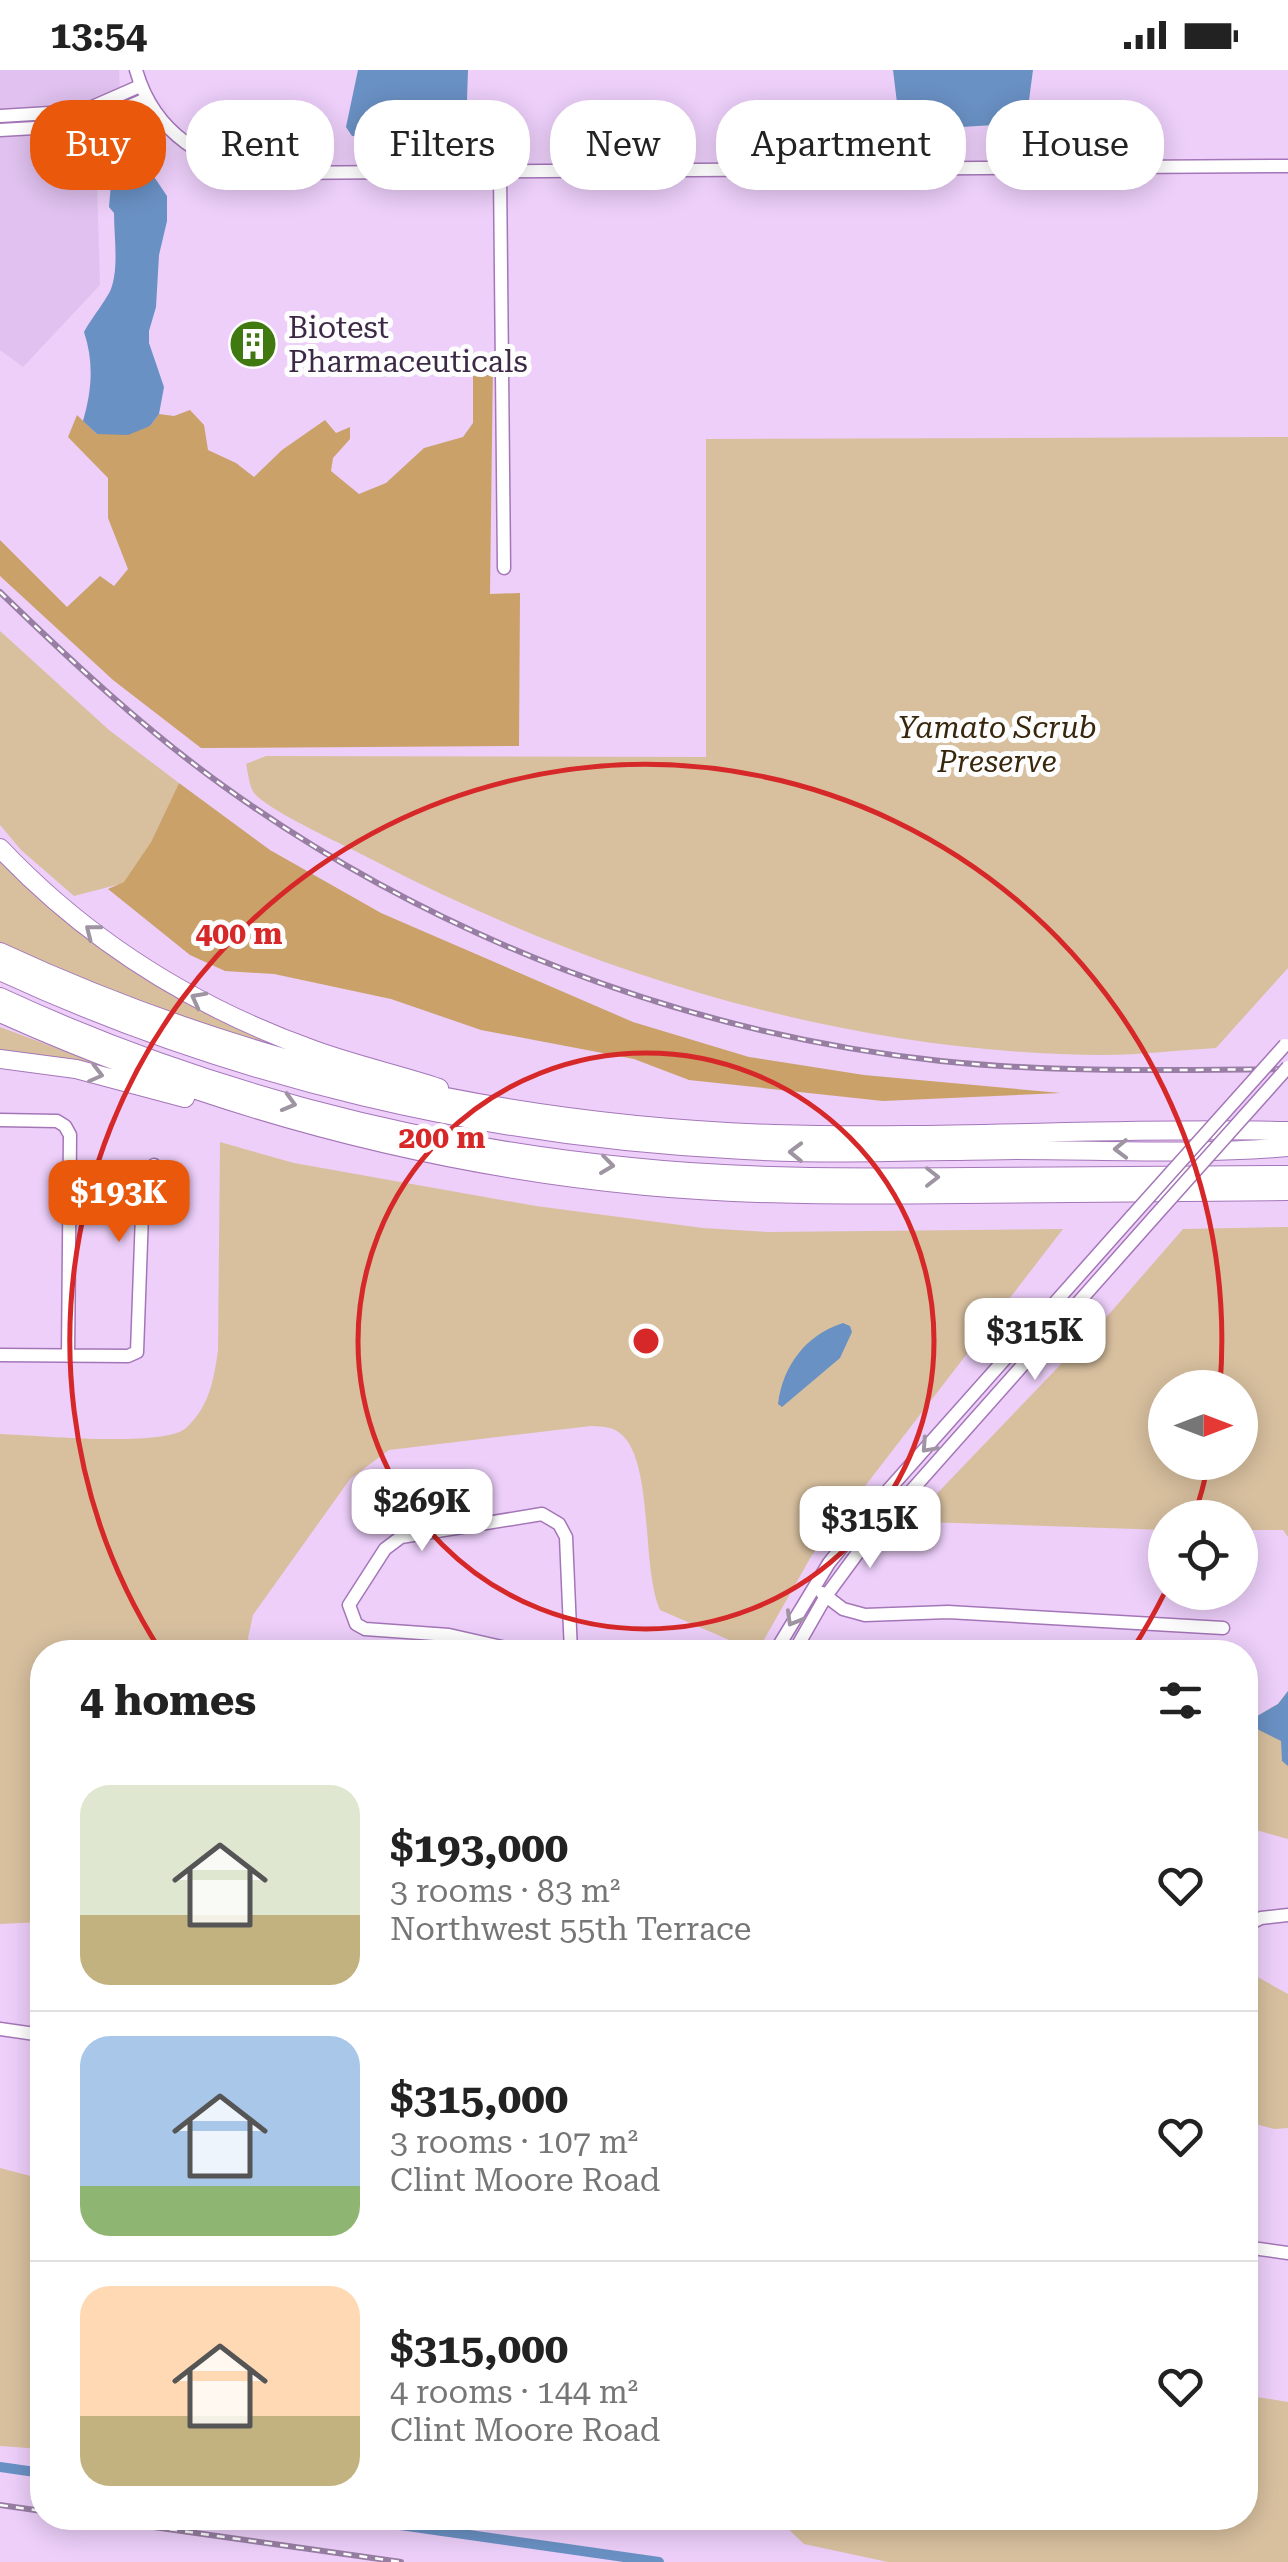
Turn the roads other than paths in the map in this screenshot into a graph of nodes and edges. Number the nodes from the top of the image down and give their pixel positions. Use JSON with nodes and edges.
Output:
{"nodes":[{"id":1,"x":136,"y":70,"type":"edge"},
{"id":2,"x":143,"y":92,"type":"junction"},
{"id":3,"x":0,"y":116,"type":"edge"},
{"id":4,"x":0,"y":130,"type":"edge"},
{"id":5,"x":1288,"y":166,"type":"edge"},
{"id":6,"x":354,"y":173,"type":"edge"},
{"id":7,"x":530,"y":173,"type":"edge"},
{"id":8,"x":500,"y":190,"type":"edge"},
{"id":9,"x":504,"y":568,"type":"dead end"},
{"id":10,"x":0,"y":837,"type":"edge"},
{"id":11,"x":0,"y":848,"type":"edge"},
{"id":12,"x":51,"y":898,"type":"junction"},
{"id":13,"x":0,"y":952,"type":"edge"},
{"id":14,"x":0,"y":970,"type":"edge"},
{"id":15,"x":0,"y":997,"type":"edge"},
{"id":16,"x":0,"y":1014,"type":"edge"},
{"id":17,"x":1287,"y":1043,"type":"edge"},
{"id":18,"x":0,"y":1059,"type":"edge"},
{"id":19,"x":1288,"y":1067,"type":"edge"},
{"id":20,"x":487,"y":1104,"type":"junction"},
{"id":21,"x":268,"y":1114,"type":"junction"},
{"id":22,"x":0,"y":1120,"type":"edge"},
{"id":23,"x":1288,"y":1132,"type":"edge"},
{"id":24,"x":1288,"y":1147,"type":"edge"},
{"id":25,"x":154,"y":1165,"type":"dead end"},
{"id":26,"x":1288,"y":1175,"type":"edge"},
{"id":27,"x":1288,"y":1191,"type":"edge"},
{"id":28,"x":0,"y":1355,"type":"edge"},
{"id":29,"x":68,"y":1356,"type":"junction"},
{"id":30,"x":813,"y":1586,"type":"junction"},
{"id":31,"x":826,"y":1596,"type":"junction"},
{"id":32,"x":1223,"y":1628,"type":"dead end"},
{"id":33,"x":471,"y":1640,"type":"edge"},
{"id":34,"x":570,"y":1640,"type":"edge"},
{"id":35,"x":781,"y":1640,"type":"edge"},
{"id":36,"x":801,"y":1640,"type":"edge"},
{"id":37,"x":1288,"y":1915,"type":"edge"},
{"id":38,"x":1258,"y":1920,"type":"edge"},
{"id":39,"x":0,"y":2029,"type":"edge"},
{"id":40,"x":30,"y":2033,"type":"edge"},
{"id":41,"x":1258,"y":2249,"type":"edge"},
{"id":42,"x":1288,"y":2253,"type":"edge"}],
"edges":[{"from":1,"to":2,"type":"street"},
{"from":2,"to":3,"type":"street"},
{"from":2,"to":4,"type":"street"},
{"from":2,"to":6,"type":"street"},
{"from":5,"to":7,"type":"street"},
{"from":8,"to":9,"type":"street"},
{"from":10,"to":12,"type":"highway"},
{"from":11,"to":12,"type":"highway"},
{"from":20,"to":12,"type":"highway","one_way":true},
{"from":13,"to":20,"type":"highway"},
{"from":24,"to":14,"type":"highway","one_way":true},
{"from":15,"to":26,"type":"highway","one_way":true},
{"from":16,"to":21,"type":"highway"},
{"from":17,"to":30,"type":"street","one_way":true,"bridge":true},
{"from":18,"to":21,"type":"highway","one_way":true},
{"from":19,"to":31,"type":"street","bridge":true},
{"from":20,"to":23,"type":"highway"},
{"from":21,"to":27,"type":"highway"},
{"from":22,"to":29,"type":"street"},
{"from":25,"to":29,"type":"street"},
{"from":28,"to":29,"type":"street"},
{"from":30,"to":31,"type":"street"},
{"from":30,"to":35,"type":"street","one_way":true},
{"from":31,"to":32,"type":"street"},
{"from":31,"to":36,"type":"street"},
{"from":33,"to":34,"type":"street"},
{"from":37,"to":38,"type":"street"},
{"from":39,"to":40,"type":"street"},
{"from":41,"to":42,"type":"street"}]}
